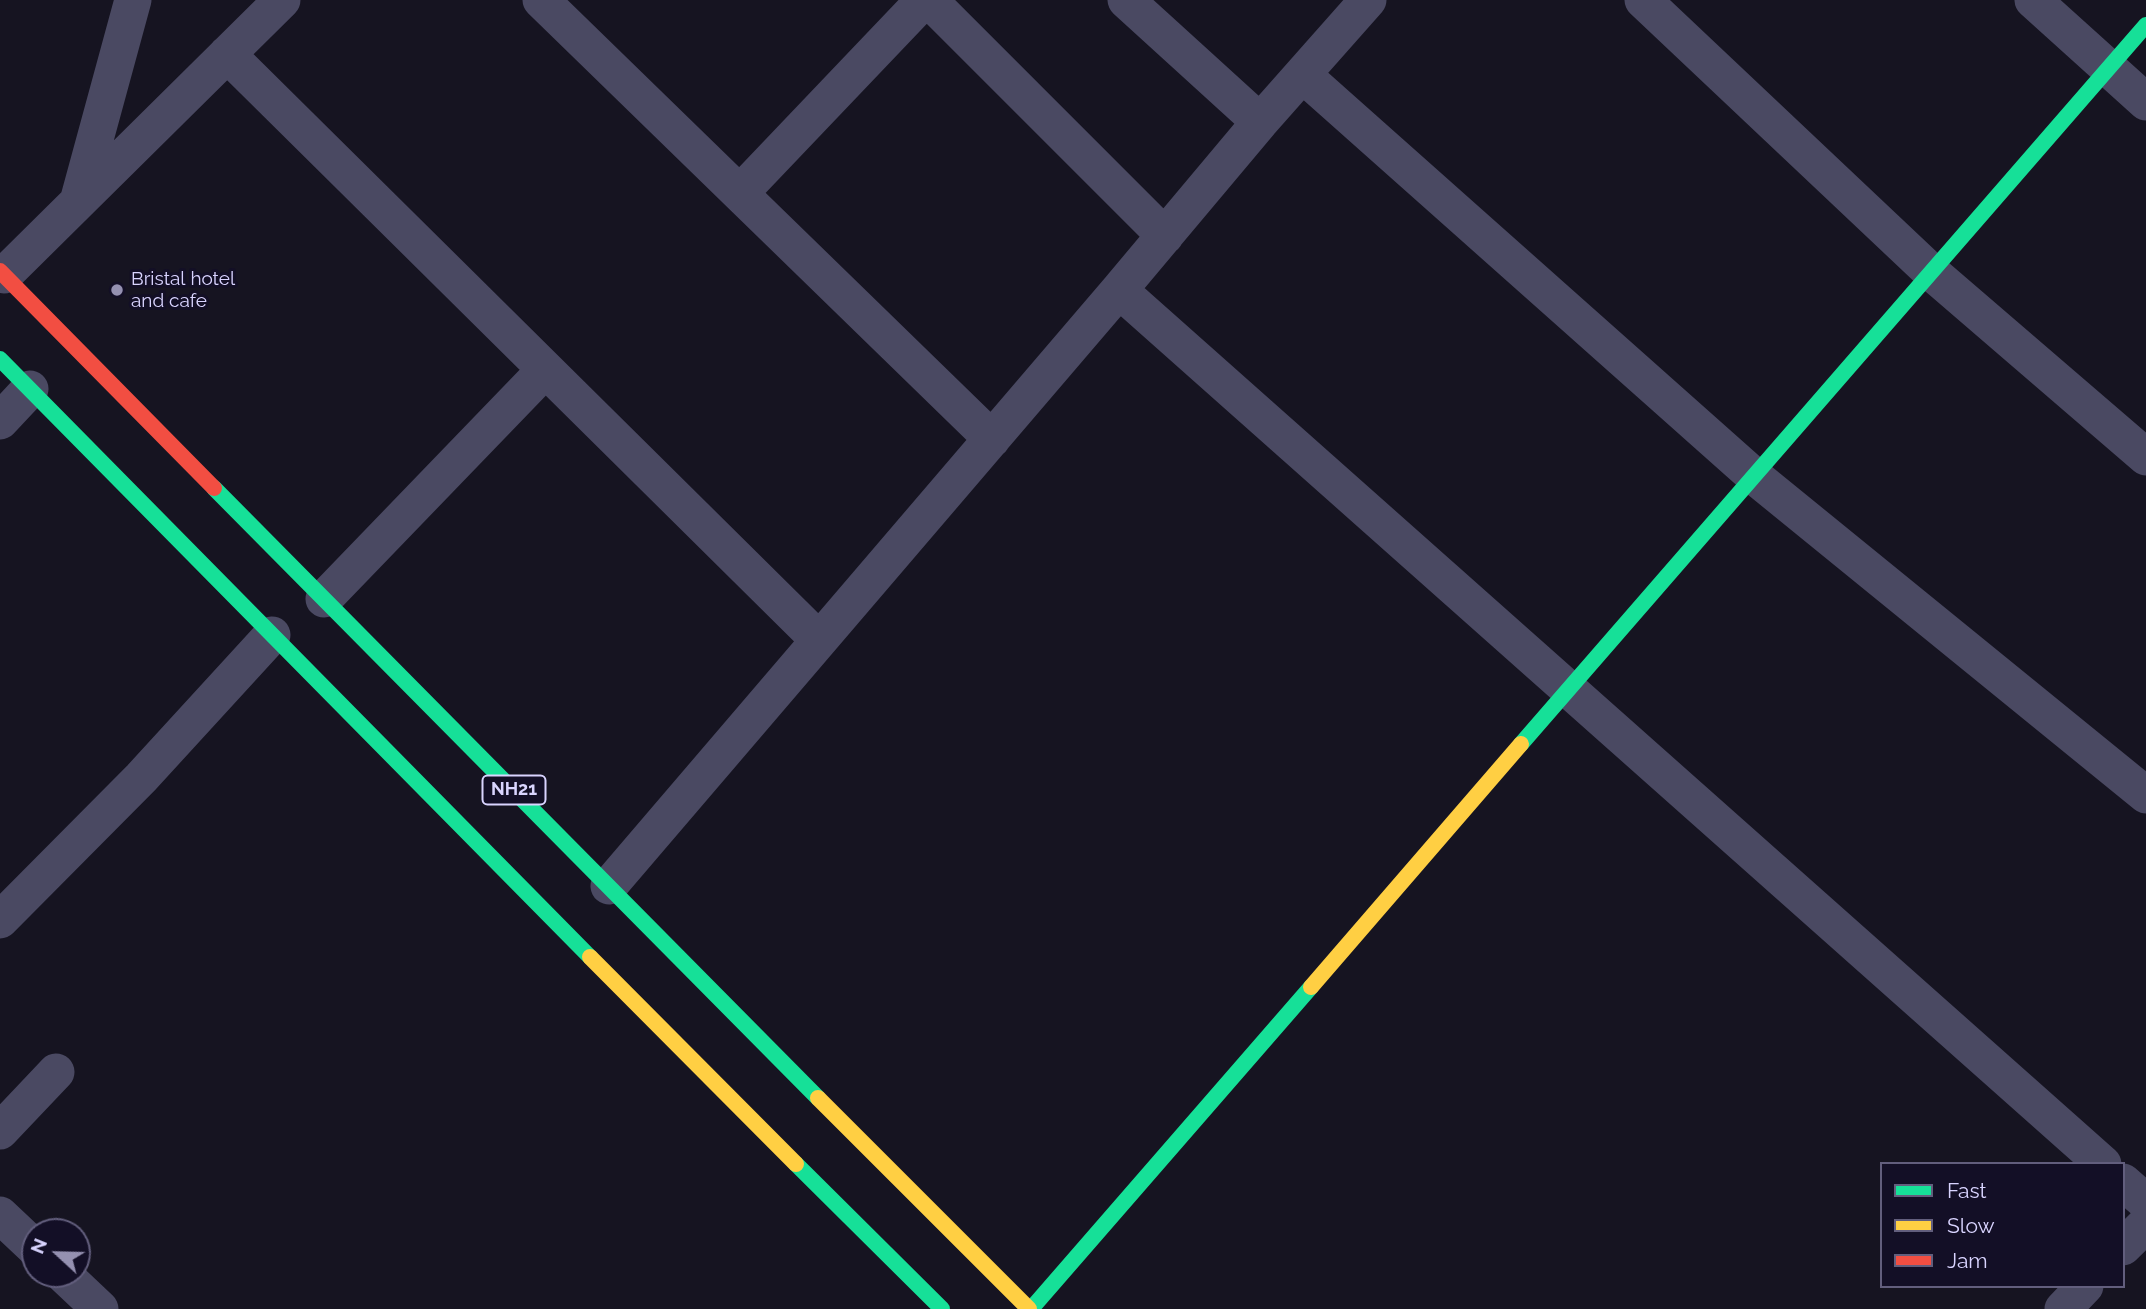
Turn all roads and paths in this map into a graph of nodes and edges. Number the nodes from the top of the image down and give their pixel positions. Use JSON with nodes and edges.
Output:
{"nodes":[{"id":1,"x":133,"y":0,"type":"edge"},
{"id":2,"x":282,"y":0,"type":"edge"},
{"id":3,"x":541,"y":0,"type":"edge"},
{"id":4,"x":927,"y":0,"type":"edge"},
{"id":5,"x":1126,"y":0,"type":"edge"},
{"id":6,"x":1368,"y":0,"type":"edge"},
{"id":7,"x":1643,"y":0,"type":"edge"},
{"id":8,"x":2034,"y":0,"type":"edge"},
{"id":9,"x":2146,"y":25,"type":"edge"},
{"id":10,"x":227,"y":54,"type":"junction"},
{"id":11,"x":2108,"y":68,"type":"junction"},
{"id":12,"x":1303,"y":75,"type":"junction"},
{"id":13,"x":2146,"y":102,"type":"edge"},
{"id":14,"x":1260,"y":122,"type":"junction"},
{"id":15,"x":740,"y":193,"type":"junction"},
{"id":16,"x":79,"y":200,"type":"junction"},
{"id":17,"x":1165,"y":236,"type":"junction"},
{"id":18,"x":1930,"y":271,"type":"junction"},
{"id":19,"x":2,"y":273,"type":"edge"},
{"id":20,"x":1119,"y":290,"type":"junction"},
{"id":21,"x":0,"y":359,"type":"edge"},
{"id":22,"x":545,"y":370,"type":"junction"},
{"id":23,"x":30,"y":389,"type":"junction"},
{"id":24,"x":0,"y":421,"type":"edge"},
{"id":25,"x":992,"y":439,"type":"junction"},
{"id":26,"x":2146,"y":457,"type":"edge"},
{"id":27,"x":1754,"y":476,"type":"junction"},
{"id":28,"x":324,"y":599,"type":"junction"},
{"id":29,"x":272,"y":635,"type":"junction"},
{"id":30,"x":819,"y":640,"type":"junction"},
{"id":31,"x":1568,"y":689,"type":"junction"},
{"id":32,"x":2146,"y":795,"type":"edge"},
{"id":33,"x":609,"y":886,"type":"junction"},
{"id":34,"x":0,"y":920,"type":"edge"},
{"id":35,"x":56,"y":1072,"type":"dead end"},
{"id":36,"x":0,"y":1131,"type":"edge"},
{"id":37,"x":2101,"y":1162,"type":"edge"},
{"id":38,"x":2125,"y":1184,"type":"edge"},
{"id":39,"x":2146,"y":1202,"type":"edge"},
{"id":40,"x":0,"y":1215,"type":"edge"},
{"id":41,"x":2146,"y":1224,"type":"edge"},
{"id":42,"x":21,"y":1235,"type":"edge"},
{"id":43,"x":2125,"y":1245,"type":"edge"},
{"id":44,"x":78,"y":1288,"type":"edge"},
{"id":45,"x":2083,"y":1288,"type":"edge"},
{"id":46,"x":100,"y":1309,"type":"edge"},
{"id":47,"x":942,"y":1309,"type":"edge"},
{"id":48,"x":1030,"y":1309,"type":"edge"},
{"id":49,"x":2063,"y":1309,"type":"edge"}],
"edges":[{"from":1,"to":16,"type":"street"},
{"from":2,"to":10,"type":"street"},
{"from":3,"to":15,"type":"street"},
{"from":4,"to":15,"type":"street"},
{"from":4,"to":17,"type":"street"},
{"from":5,"to":14,"type":"street"},
{"from":6,"to":12,"type":"street"},
{"from":7,"to":18,"type":"street"},
{"from":8,"to":11,"type":"street"},
{"from":9,"to":11,"type":"main road"},
{"from":10,"to":16,"type":"street"},
{"from":10,"to":22,"type":"street"},
{"from":11,"to":13,"type":"street"},
{"from":11,"to":18,"type":"main road"},
{"from":12,"to":14,"type":"street"},
{"from":12,"to":27,"type":"street"},
{"from":14,"to":17,"type":"street"},
{"from":15,"to":25,"type":"street"},
{"from":16,"to":19,"type":"street"},
{"from":17,"to":20,"type":"street"},
{"from":18,"to":26,"type":"street"},
{"from":18,"to":27,"type":"main road"},
{"from":19,"to":28,"type":"main road","number":"NH21"},
{"from":20,"to":25,"type":"street"},
{"from":20,"to":31,"type":"street"},
{"from":21,"to":23,"type":"main road"},
{"from":22,"to":28,"type":"street"},
{"from":22,"to":30,"type":"street"},
{"from":23,"to":24,"type":"street"},
{"from":23,"to":29,"type":"main road"},
{"from":25,"to":30,"type":"street"},
{"from":27,"to":31,"type":"main road"},
{"from":27,"to":32,"type":"street"},
{"from":28,"to":33,"type":"main road","number":"NH21"},
{"from":29,"to":34,"type":"street"},
{"from":29,"to":47,"type":"main road"},
{"from":30,"to":33,"type":"street"},
{"from":31,"to":37,"type":"street"},
{"from":31,"to":48,"type":"main road"},
{"from":33,"to":48,"type":"main road","number":"NH21"},
{"from":35,"to":36,"type":"street"},
{"from":38,"to":39,"type":"street"},
{"from":40,"to":42,"type":"street"},
{"from":41,"to":43,"type":"street"},
{"from":44,"to":46,"type":"street"},
{"from":45,"to":49,"type":"street"}]}
